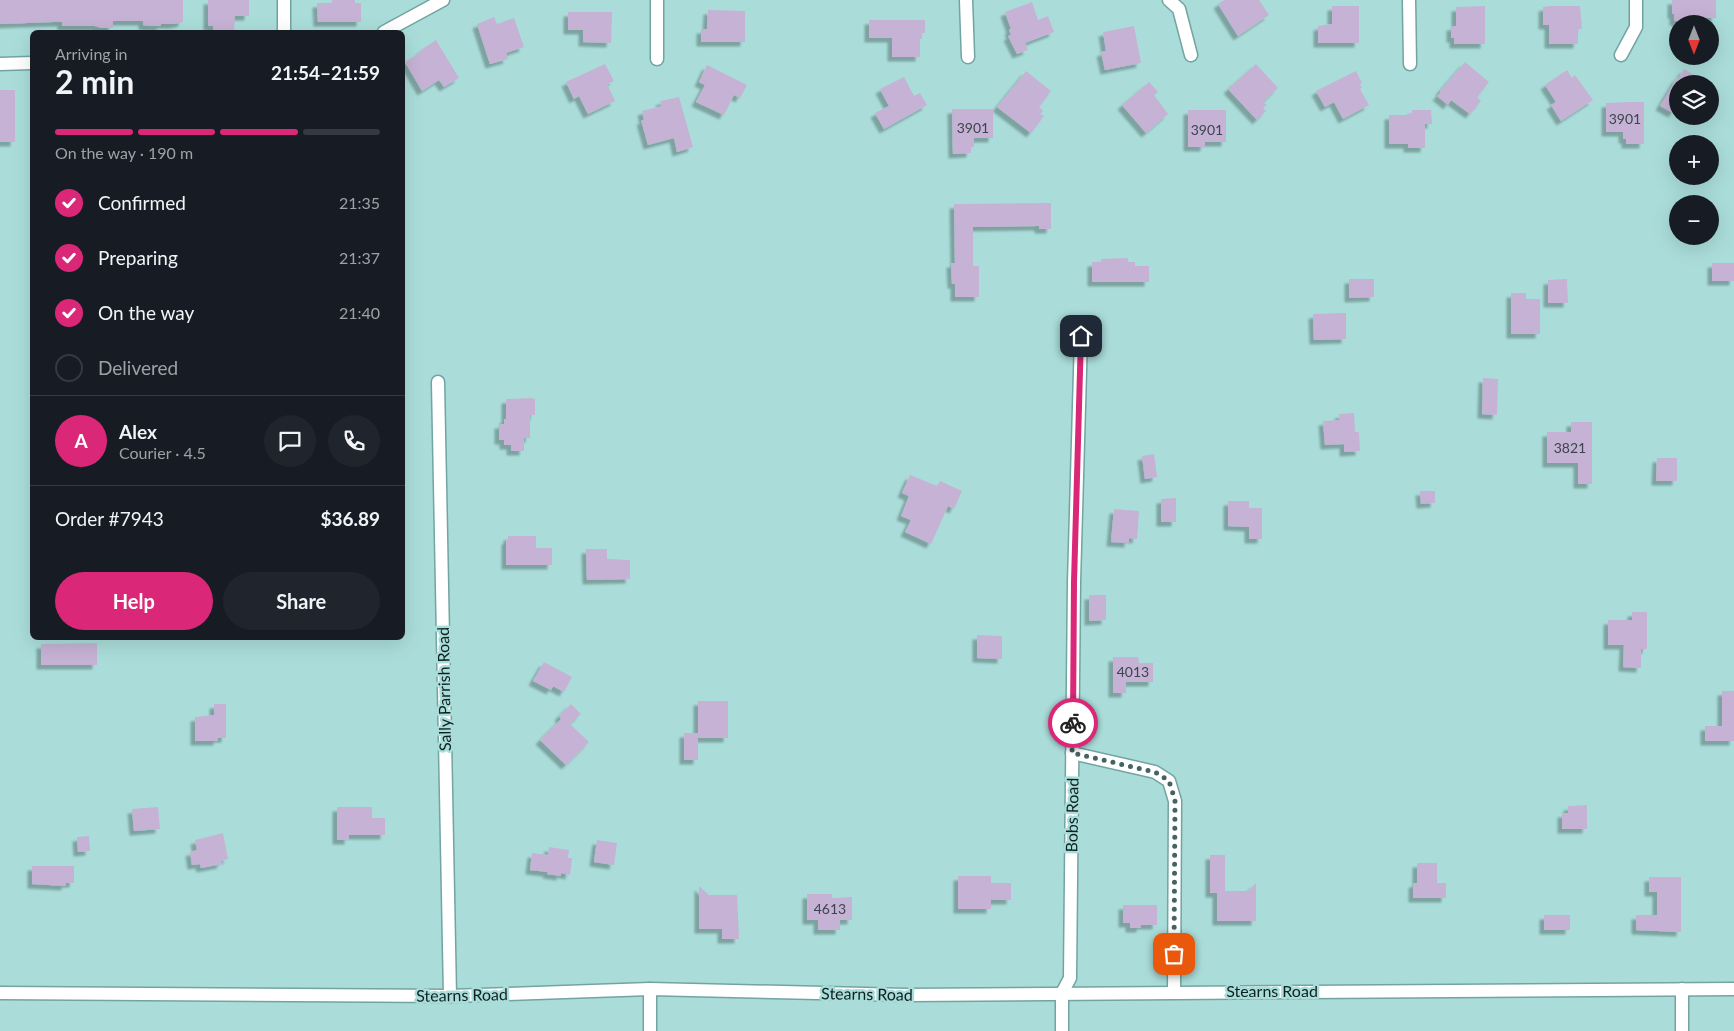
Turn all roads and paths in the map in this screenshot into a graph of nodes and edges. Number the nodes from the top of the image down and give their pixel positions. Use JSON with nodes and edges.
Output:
{"nodes":[{"id":1,"x":284,"y":0,"type":"edge"},
{"id":2,"x":443,"y":0,"type":"edge"},
{"id":3,"x":657,"y":0,"type":"edge"},
{"id":4,"x":966,"y":0,"type":"edge"},
{"id":5,"x":1169,"y":0,"type":"edge"},
{"id":6,"x":1408,"y":0,"type":"edge"},
{"id":7,"x":1636,"y":0,"type":"edge"},
{"id":8,"x":284,"y":30,"type":"edge"},
{"id":9,"x":388,"y":30,"type":"edge"},
{"id":10,"x":1191,"y":55,"type":"dead end"},
{"id":11,"x":1620,"y":55,"type":"dead end"},
{"id":12,"x":968,"y":57,"type":"dead end"},
{"id":13,"x":657,"y":60,"type":"dead end"},
{"id":14,"x":30,"y":63,"type":"edge"},
{"id":15,"x":0,"y":64,"type":"edge"},
{"id":16,"x":1410,"y":64,"type":"dead end"},
{"id":17,"x":1081,"y":336,"type":"dead end"},
{"id":18,"x":438,"y":382,"type":"dead end"},
{"id":19,"x":1072,"y":753,"type":"junction"},
{"id":20,"x":650,"y":989,"type":"junction"},
{"id":21,"x":1682,"y":989,"type":"junction"},
{"id":22,"x":1734,"y":989,"type":"edge"},
{"id":23,"x":1174,"y":992,"type":"junction"},
{"id":24,"x":0,"y":993,"type":"edge"},
{"id":25,"x":1062,"y":993,"type":"junction"},
{"id":26,"x":450,"y":996,"type":"junction"},
{"id":27,"x":650,"y":1031,"type":"edge"},
{"id":28,"x":1062,"y":1031,"type":"edge"},
{"id":29,"x":1682,"y":1031,"type":"edge"}],
"edges":[{"from":1,"to":8,"type":"street"},
{"from":2,"to":9,"type":"street"},
{"from":3,"to":13,"type":"street"},
{"from":4,"to":12,"type":"street"},
{"from":5,"to":10,"type":"street"},
{"from":6,"to":16,"type":"street"},
{"from":7,"to":11,"type":"street"},
{"from":14,"to":15,"type":"street"},
{"from":17,"to":19,"type":"street","name":"Bobs Road"},
{"from":18,"to":26,"type":"street","name":"Sally Parrish Road"},
{"from":19,"to":23,"type":"street"},
{"from":19,"to":25,"type":"street","name":"Bobs Road"},
{"from":20,"to":25,"type":"street","name":"Stearns Road"},
{"from":20,"to":26,"type":"street","name":"Stearns Road"},
{"from":20,"to":27,"type":"street"},
{"from":21,"to":22,"type":"street","name":"Stearns Road"},
{"from":21,"to":23,"type":"street","name":"Stearns Road"},
{"from":21,"to":29,"type":"street"},
{"from":23,"to":25,"type":"street","name":"Stearns Road"},
{"from":24,"to":26,"type":"street","name":"Stearns Road"},
{"from":25,"to":28,"type":"street","name":"Bobs Road"}]}
